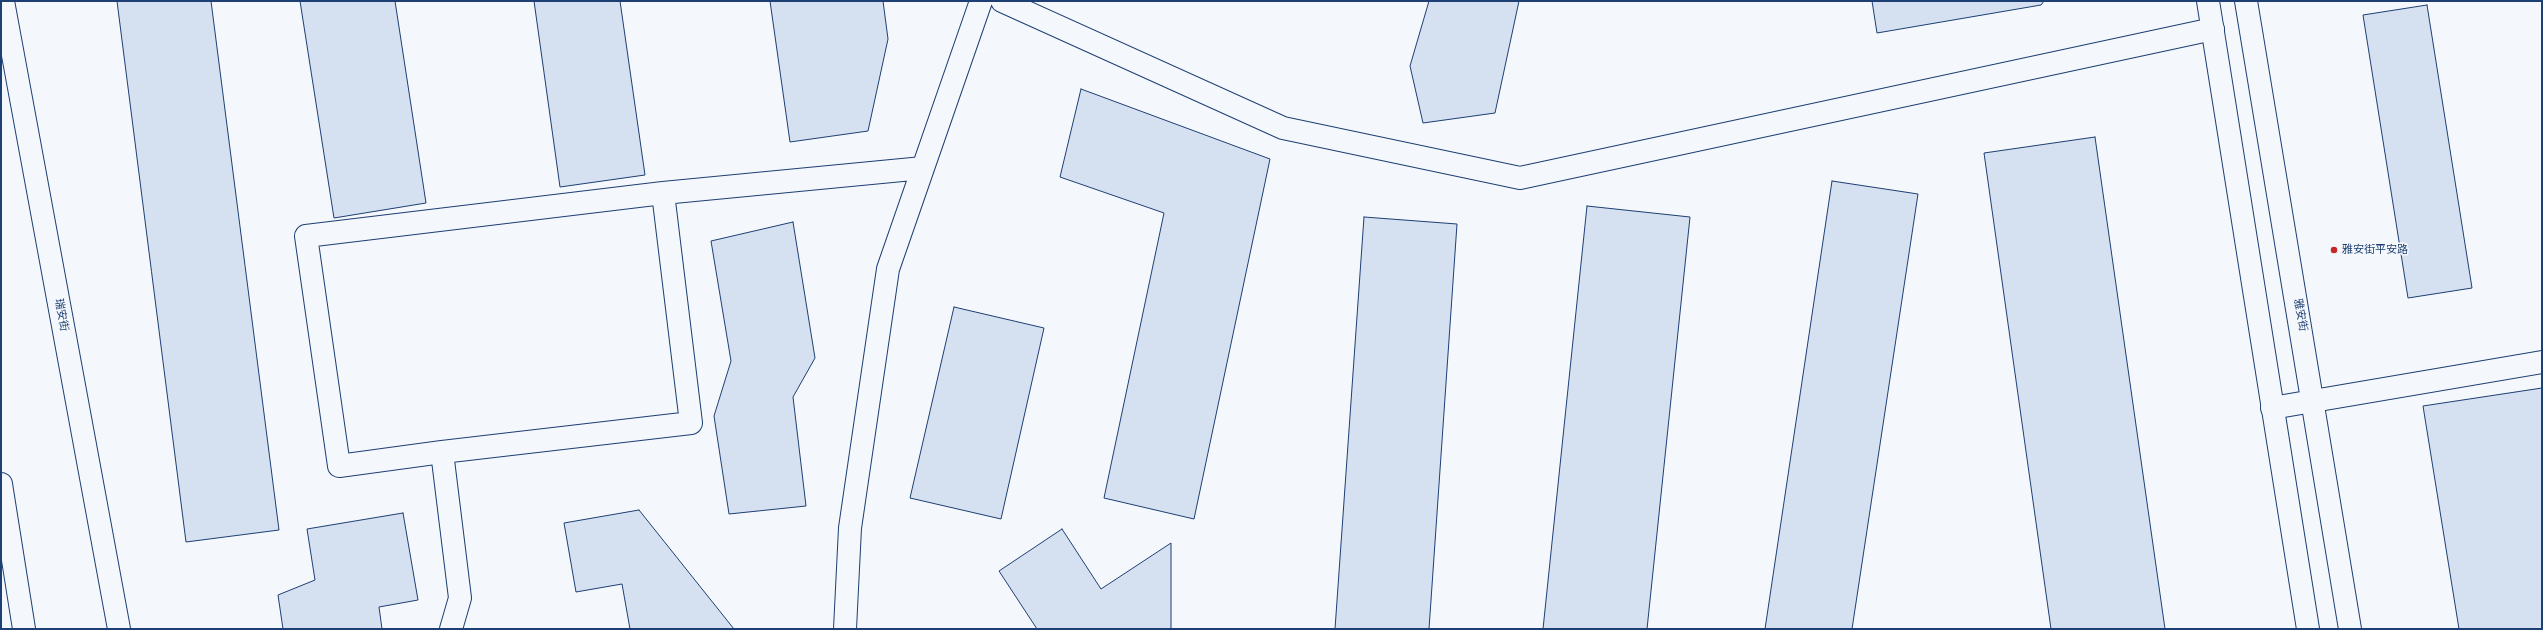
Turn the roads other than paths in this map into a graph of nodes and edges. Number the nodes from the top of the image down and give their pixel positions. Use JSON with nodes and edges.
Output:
{"nodes":[{"id":1,"x":3,"y":1,"type":"edge"},
{"id":2,"x":981,"y":1,"type":"edge"},
{"id":3,"x":1002,"y":1,"type":"edge"},
{"id":4,"x":2208,"y":1,"type":"edge"},
{"id":5,"x":2246,"y":1,"type":"edge"},
{"id":6,"x":2213,"y":29,"type":"junction"},
{"id":7,"x":923,"y":168,"type":"junction"},
{"id":8,"x":662,"y":193,"type":"junction"},
{"id":9,"x":2542,"y":362,"type":"edge"},
{"id":10,"x":2314,"y":401,"type":"junction"},
{"id":11,"x":2272,"y":408,"type":"junction"},
{"id":12,"x":442,"y":452,"type":"junction"},
{"id":13,"x":1,"y":484,"type":"edge"},
{"id":14,"x":24,"y":629,"type":"edge"},
{"id":15,"x":119,"y":629,"type":"edge"},
{"id":16,"x":451,"y":629,"type":"edge"},
{"id":17,"x":845,"y":629,"type":"edge"},
{"id":18,"x":2308,"y":629,"type":"edge"},
{"id":19,"x":2350,"y":629,"type":"edge"}],
"edges":[{"from":1,"to":15,"type":"street","name":"瑞安街"},
{"from":2,"to":7,"type":"street"},
{"from":3,"to":6,"type":"street"},
{"from":4,"to":6,"type":"street"},
{"from":5,"to":10,"type":"street","name":"雅安街"},
{"from":6,"to":11,"type":"street"},
{"from":7,"to":8,"type":"street"},
{"from":7,"to":17,"type":"street"},
{"from":8,"to":12,"type":"street"},
{"from":8,"to":12,"type":"street"},
{"from":9,"to":10,"type":"street"},
{"from":10,"to":11,"type":"street"},
{"from":10,"to":19,"type":"street","name":"雅安街"},
{"from":11,"to":18,"type":"street"},
{"from":12,"to":16,"type":"street"},
{"from":13,"to":14,"type":"street"}]}
